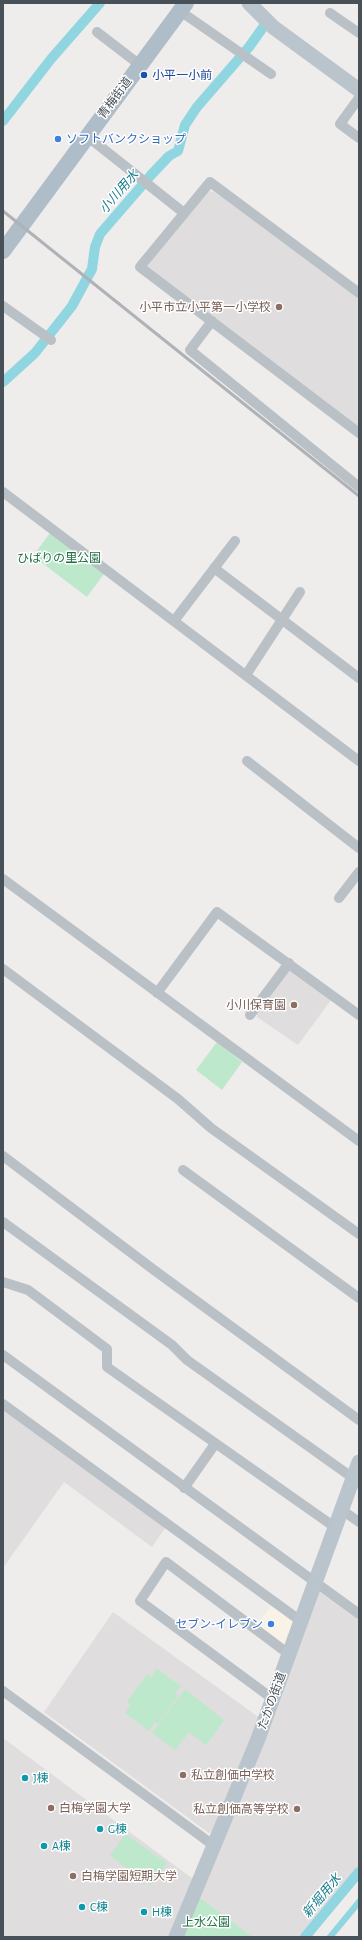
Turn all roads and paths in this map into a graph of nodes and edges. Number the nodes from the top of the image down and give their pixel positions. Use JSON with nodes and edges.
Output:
{"nodes":[{"id":1,"x":249,"y":3,"type":"edge"},
{"id":2,"x":183,"y":7,"type":"edge"},
{"id":3,"x":330,"y":13,"type":"dead end"},
{"id":4,"x":97,"y":32,"type":"dead end"},
{"id":5,"x":359,"y":33,"type":"edge"},
{"id":6,"x":140,"y":65,"type":"junction"},
{"id":7,"x":270,"y":74,"type":"dead end"},
{"id":8,"x":359,"y":90,"type":"edge"},
{"id":9,"x":359,"y":98,"type":"edge"},
{"id":10,"x":87,"y":136,"type":"junction"},
{"id":11,"x":359,"y":138,"type":"edge"},
{"id":12,"x":184,"y":213,"type":"junction"},
{"id":13,"x":3,"y":252,"type":"edge"},
{"id":14,"x":359,"y":293,"type":"edge"},
{"id":15,"x":3,"y":306,"type":"edge"},
{"id":16,"x":212,"y":321,"type":"junction"},
{"id":17,"x":47,"y":338,"type":"dead end"},
{"id":18,"x":359,"y":433,"type":"edge"},
{"id":19,"x":359,"y":487,"type":"edge"},
{"id":20,"x":3,"y":492,"type":"edge"},
{"id":21,"x":235,"y":541,"type":"dead end"},
{"id":22,"x":214,"y":568,"type":"junction"},
{"id":23,"x":300,"y":592,"type":"dead end"},
{"id":24,"x":282,"y":620,"type":"junction"},
{"id":25,"x":174,"y":621,"type":"junction"},
{"id":26,"x":246,"y":675,"type":"junction"},
{"id":27,"x":359,"y":678,"type":"edge"},
{"id":28,"x":247,"y":761,"type":"dead end"},
{"id":29,"x":359,"y":761,"type":"edge"},
{"id":30,"x":359,"y":848,"type":"edge"},
{"id":31,"x":359,"y":872,"type":"edge"},
{"id":32,"x":3,"y":879,"type":"edge"},
{"id":33,"x":339,"y":898,"type":"dead end"},
{"id":34,"x":289,"y":963,"type":"junction"},
{"id":35,"x":3,"y":969,"type":"edge"},
{"id":36,"x":157,"y":993,"type":"junction"},
{"id":37,"x":250,"y":1015,"type":"dead end"},
{"id":38,"x":359,"y":1015,"type":"edge"},
{"id":39,"x":359,"y":1142,"type":"edge"},
{"id":40,"x":3,"y":1156,"type":"edge"},
{"id":41,"x":183,"y":1170,"type":"dead end"},
{"id":42,"x":3,"y":1222,"type":"edge"},
{"id":43,"x":359,"y":1234,"type":"edge"},
{"id":44,"x":3,"y":1282,"type":"edge"},
{"id":45,"x":359,"y":1298,"type":"edge"},
{"id":46,"x":3,"y":1355,"type":"edge"},
{"id":47,"x":3,"y":1404,"type":"edge"},
{"id":48,"x":359,"y":1420,"type":"edge"},
{"id":49,"x":215,"y":1444,"type":"junction"},
{"id":50,"x":359,"y":1462,"type":"edge"},
{"id":51,"x":353,"y":1478,"type":"junction"},
{"id":52,"x":184,"y":1488,"type":"junction"},
{"id":53,"x":342,"y":1510,"type":"junction"},
{"id":54,"x":359,"y":1522,"type":"edge"},
{"id":55,"x":336,"y":1528,"type":"junction"},
{"id":56,"x":316,"y":1583,"type":"junction"},
{"id":57,"x":359,"y":1614,"type":"edge"},
{"id":58,"x":302,"y":1622,"type":"junction"},
{"id":59,"x":290,"y":1655,"type":"junction"},
{"id":60,"x":3,"y":1690,"type":"edge"},
{"id":61,"x":274,"y":1699,"type":"junction"},
{"id":62,"x":213,"y":1845,"type":"junction"},
{"id":63,"x":176,"y":1937,"type":"edge"}],
"edges":[{"from":1,"to":8,"type":"street"},
{"from":2,"to":6,"type":"main road","name":"青梅街道"},
{"from":2,"to":7,"type":"street"},
{"from":3,"to":5,"type":"street"},
{"from":4,"to":6,"type":"street"},
{"from":6,"to":10,"type":"main road","name":"青梅街道"},
{"from":9,"to":11,"type":"street"},
{"from":10,"to":12,"type":"street"},
{"from":10,"to":13,"type":"main road","name":"青梅街道"},
{"from":12,"to":14,"type":"street"},
{"from":12,"to":16,"type":"street"},
{"from":15,"to":17,"type":"street"},
{"from":16,"to":18,"type":"street"},
{"from":16,"to":19,"type":"street"},
{"from":20,"to":25,"type":"street"},
{"from":21,"to":22,"type":"street"},
{"from":22,"to":24,"type":"street"},
{"from":22,"to":25,"type":"street"},
{"from":23,"to":24,"type":"street"},
{"from":24,"to":26,"type":"street"},
{"from":24,"to":27,"type":"street"},
{"from":25,"to":26,"type":"street"},
{"from":26,"to":29,"type":"street"},
{"from":28,"to":30,"type":"street"},
{"from":31,"to":33,"type":"street"},
{"from":32,"to":36,"type":"street"},
{"from":34,"to":36,"type":"street"},
{"from":34,"to":37,"type":"street"},
{"from":34,"to":38,"type":"street"},
{"from":35,"to":43,"type":"street"},
{"from":36,"to":39,"type":"street"},
{"from":40,"to":48,"type":"street"},
{"from":41,"to":45,"type":"street"},
{"from":42,"to":51,"type":"street"},
{"from":44,"to":49,"type":"street"},
{"from":46,"to":52,"type":"street"},
{"from":47,"to":58,"type":"street"},
{"from":49,"to":52,"type":"street"},
{"from":49,"to":55,"type":"street"},
{"from":50,"to":51,"type":"street","name":"たかの街道"},
{"from":51,"to":53,"type":"street","name":"たかの街道"},
{"from":52,"to":56,"type":"street"},
{"from":53,"to":54,"type":"street"},
{"from":53,"to":55,"type":"street","name":"たかの街道"},
{"from":55,"to":56,"type":"street","name":"たかの街道"},
{"from":56,"to":57,"type":"street"},
{"from":56,"to":58,"type":"street","name":"たかの街道"},
{"from":58,"to":59,"type":"street","name":"たかの街道"},
{"from":59,"to":61,"type":"street","name":"たかの街道"},
{"from":59,"to":61,"type":"street"},
{"from":60,"to":62,"type":"street"},
{"from":61,"to":62,"type":"street","name":"たかの街道"},
{"from":62,"to":63,"type":"street","name":"たかの街道"}]}
